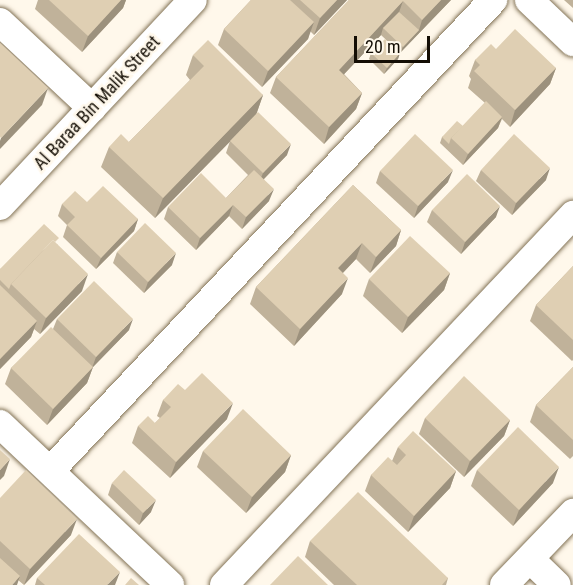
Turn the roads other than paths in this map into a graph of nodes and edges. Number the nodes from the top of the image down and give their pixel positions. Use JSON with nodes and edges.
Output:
{"nodes":[{"id":1,"x":193,"y":0,"type":"edge"},
{"id":2,"x":493,"y":0,"type":"edge"},
{"id":3,"x":529,"y":0,"type":"edge"},
{"id":4,"x":0,"y":22,"type":"edge"},
{"id":5,"x":573,"y":42,"type":"edge"},
{"id":6,"x":92,"y":108,"type":"junction"},
{"id":7,"x":0,"y":206,"type":"edge"},
{"id":8,"x":573,"y":215,"type":"edge"},
{"id":9,"x":0,"y":424,"type":"edge"},
{"id":10,"x":50,"y":471,"type":"junction"},
{"id":11,"x":573,"y":513,"type":"edge"},
{"id":12,"x":530,"y":559,"type":"junction"},
{"id":13,"x":170,"y":585,"type":"edge"},
{"id":14,"x":224,"y":585,"type":"edge"},
{"id":15,"x":504,"y":585,"type":"edge"},
{"id":16,"x":557,"y":585,"type":"edge"}],
"edges":[{"from":1,"to":6,"type":"street","name":"Al Baraa Bin Malik Street"},
{"from":2,"to":10,"type":"street"},
{"from":3,"to":5,"type":"street"},
{"from":4,"to":6,"type":"street"},
{"from":6,"to":7,"type":"street","name":"Al Baraa Bin Malik Street"},
{"from":8,"to":14,"type":"street"},
{"from":9,"to":10,"type":"street"},
{"from":10,"to":13,"type":"street"},
{"from":11,"to":12,"type":"street"},
{"from":12,"to":15,"type":"street"},
{"from":12,"to":16,"type":"street"}]}
